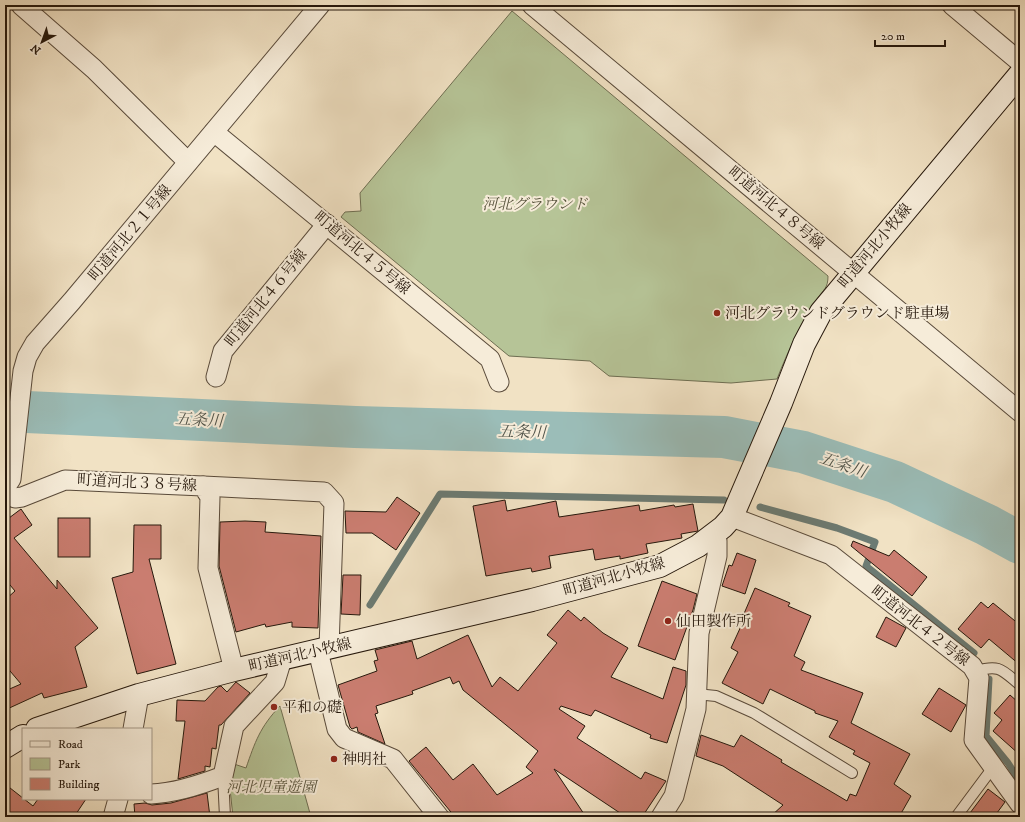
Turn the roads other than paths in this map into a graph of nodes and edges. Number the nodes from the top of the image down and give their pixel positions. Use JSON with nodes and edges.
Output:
{"nodes":[{"id":1,"x":21,"y":5,"type":"edge"},
{"id":2,"x":320,"y":5,"type":"edge"},
{"id":3,"x":532,"y":5,"type":"edge"},
{"id":4,"x":952,"y":5,"type":"edge"},
{"id":5,"x":1020,"y":62,"type":"edge"},
{"id":6,"x":1020,"y":74,"type":"edge"},
{"id":7,"x":214,"y":132,"type":"junction"},
{"id":8,"x":188,"y":162,"type":"junction"},
{"id":9,"x":327,"y":224,"type":"junction"},
{"id":10,"x":853,"y":272,"type":"junction"},
{"id":11,"x":216,"y":377,"type":"dead end"},
{"id":12,"x":499,"y":382,"type":"dead end"},
{"id":13,"x":1020,"y":412,"type":"edge"},
{"id":14,"x":203,"y":486,"type":"junction"},
{"id":15,"x":5,"y":488,"type":"edge"},
{"id":16,"x":5,"y":494,"type":"edge"},
{"id":17,"x":732,"y":517,"type":"junction"},
{"id":18,"x":714,"y":535,"type":"junction"},
{"id":19,"x":324,"y":650,"type":"junction"},
{"id":20,"x":282,"y":659,"type":"junction"},
{"id":21,"x":234,"y":670,"type":"junction"},
{"id":22,"x":976,"y":671,"type":"junction"},
{"id":23,"x":1020,"y":685,"type":"edge"},
{"id":24,"x":696,"y":694,"type":"junction"},
{"id":25,"x":139,"y":695,"type":"junction"},
{"id":26,"x":40,"y":728,"type":"edge"},
{"id":27,"x":133,"y":728,"type":"edge"},
{"id":28,"x":22,"y":737,"type":"edge"},
{"id":29,"x":5,"y":747,"type":"edge"},
{"id":30,"x":994,"y":766,"type":"junction"},
{"id":31,"x":852,"y":773,"type":"dead end"},
{"id":32,"x":223,"y":776,"type":"junction"},
{"id":33,"x":152,"y":794,"type":"edge"},
{"id":34,"x":118,"y":800,"type":"edge"},
{"id":35,"x":1020,"y":804,"type":"edge"},
{"id":36,"x":113,"y":817,"type":"edge"},
{"id":37,"x":225,"y":817,"type":"edge"},
{"id":38,"x":439,"y":817,"type":"edge"},
{"id":39,"x":661,"y":817,"type":"edge"},
{"id":40,"x":956,"y":817,"type":"edge"}],
"edges":[{"from":1,"to":8,"type":"street"},
{"from":2,"to":7,"type":"street","name":"町道河北２１号線"},
{"from":3,"to":10,"type":"street","name":"町道河北４８号線"},
{"from":4,"to":5,"type":"street"},
{"from":6,"to":10,"type":"street","name":"町道河北小牧線"},
{"from":7,"to":8,"type":"street","name":"町道河北２１号線"},
{"from":7,"to":9,"type":"street","name":"町道河北４５号線"},
{"from":8,"to":15,"type":"street","name":"町道河北２１号線"},
{"from":9,"to":11,"type":"street","name":"町道河北４６号線"},
{"from":9,"to":12,"type":"street","name":"町道河北４５号線"},
{"from":10,"to":13,"type":"street","name":"町道河北４８号線"},
{"from":10,"to":17,"type":"street","name":"町道河北小牧線"},
{"from":14,"to":16,"type":"street","name":"町道河北３８号線"},
{"from":14,"to":19,"type":"street"},
{"from":14,"to":21,"type":"street","name":"町道河北３８号線"},
{"from":17,"to":18,"type":"street","name":"町道河北小牧線"},
{"from":17,"to":22,"type":"street","name":"町道河北４２号線"},
{"from":18,"to":19,"type":"street","name":"町道河北小牧線"},
{"from":18,"to":24,"type":"street"},
{"from":19,"to":20,"type":"street","name":"町道河北小牧線"},
{"from":19,"to":38,"type":"street"},
{"from":20,"to":21,"type":"street","name":"町道河北小牧線"},
{"from":20,"to":32,"type":"street"},
{"from":21,"to":25,"type":"street","name":"町道河北小牧線"},
{"from":22,"to":23,"type":"lane"},
{"from":22,"to":30,"type":"street","name":"町道河北４２号線"},
{"from":24,"to":31,"type":"lane"},
{"from":24,"to":39,"type":"street"},
{"from":25,"to":26,"type":"street","name":"町道河北小牧線"},
{"from":25,"to":27,"type":"street"},
{"from":28,"to":29,"type":"street"},
{"from":30,"to":35,"type":"street","name":"町道河北４２号線"},
{"from":30,"to":40,"type":"lane"},
{"from":32,"to":33,"type":"street"},
{"from":32,"to":37,"type":"lane"},
{"from":34,"to":36,"type":"street"}]}
